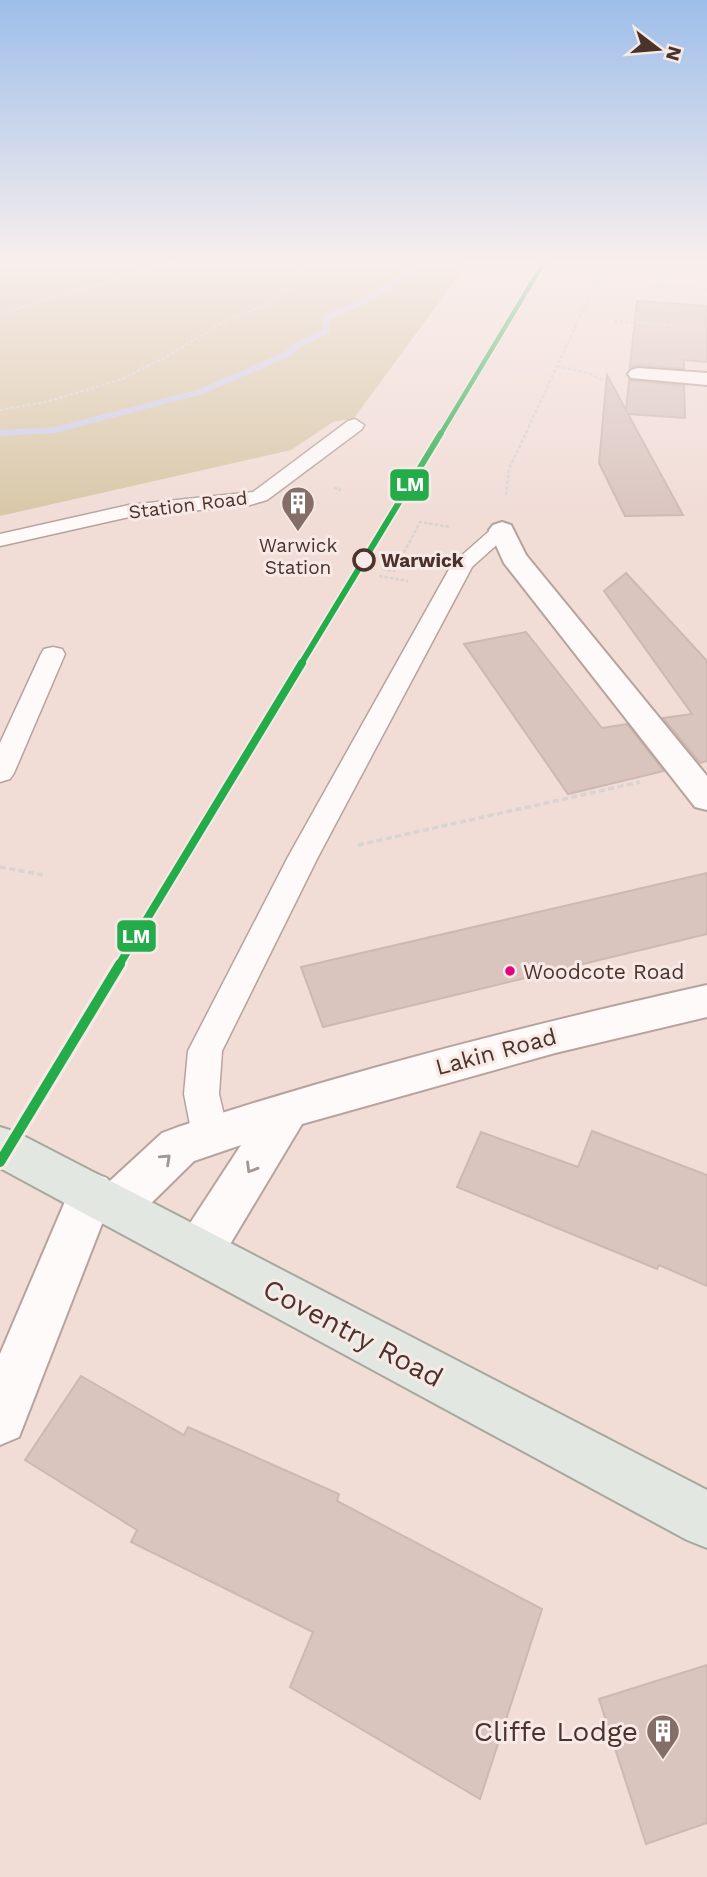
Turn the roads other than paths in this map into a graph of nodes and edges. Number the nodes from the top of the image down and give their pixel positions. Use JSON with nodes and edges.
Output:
{"nodes":[{"id":1,"x":638,"y":374,"type":"dead end"},
{"id":2,"x":707,"y":379,"type":"edge"},
{"id":3,"x":355,"y":425,"type":"dead end"},
{"id":4,"x":502,"y":530,"type":"joint"},
{"id":5,"x":0,"y":540,"type":"edge"},
{"id":6,"x":53,"y":654,"type":"dead end"},
{"id":7,"x":0,"y":773,"type":"edge"},
{"id":8,"x":707,"y":799,"type":"edge"},
{"id":9,"x":707,"y":1001,"type":"edge"},
{"id":10,"x":286,"y":1110,"type":"junction"},
{"id":11,"x":211,"y":1136,"type":"junction"},
{"id":12,"x":0,"y":1146,"type":"edge"},
{"id":13,"x":104,"y":1199,"type":"junction"},
{"id":14,"x":200,"y":1250,"type":"junction"},
{"id":15,"x":0,"y":1418,"type":"edge"},
{"id":16,"x":707,"y":1520,"type":"edge"}],
"edges":[{"from":1,"to":2,"type":"street"},
{"from":3,"to":5,"type":"lane","name":"Station Road"},
{"from":4,"to":8,"type":"street"},
{"from":4,"to":11,"type":"lane"},
{"from":6,"to":7,"type":"lane"},
{"from":9,"to":10,"type":"street","name":"Lakin Road"},
{"from":10,"to":11,"type":"street","name":"Lakin Road"},
{"from":10,"to":14,"type":"street","one_way":true},
{"from":13,"to":11,"type":"street","name":"Lakin Road","one_way":true},
{"from":12,"to":13,"type":"main road","name":"Coventry Road"},
{"from":13,"to":14,"type":"main road","name":"Coventry Road"},
{"from":13,"to":15,"type":"street"},
{"from":14,"to":16,"type":"main road","name":"Coventry Road"}]}
